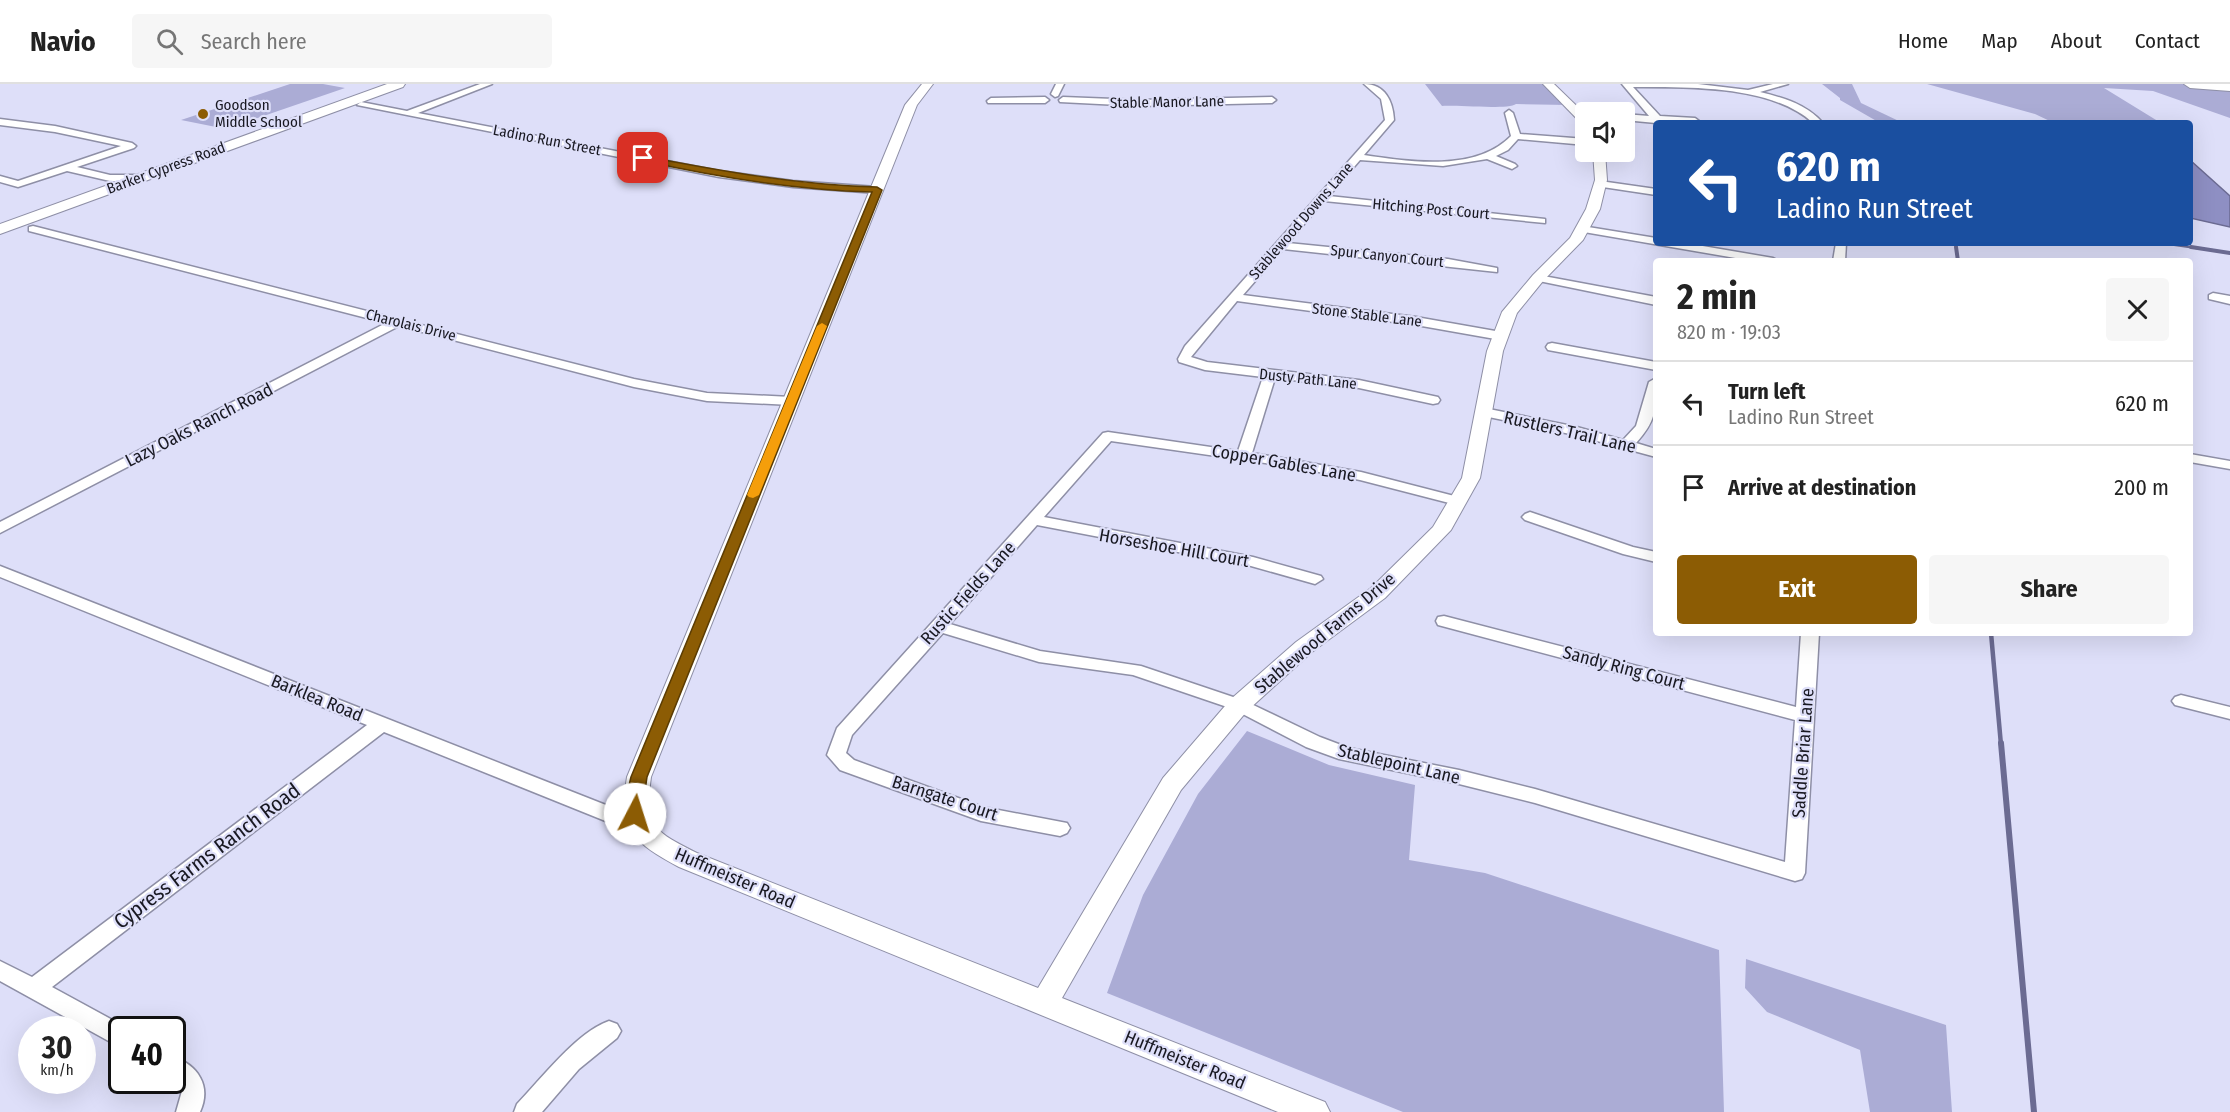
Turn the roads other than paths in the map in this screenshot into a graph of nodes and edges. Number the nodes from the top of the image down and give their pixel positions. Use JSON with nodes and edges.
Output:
{"nodes":[{"id":1,"x":488,"y":84,"type":"edge"},
{"id":2,"x":928,"y":84,"type":"edge"},
{"id":3,"x":1060,"y":84,"type":"edge"},
{"id":4,"x":1368,"y":84,"type":"edge"},
{"id":5,"x":1548,"y":84,"type":"edge"},
{"id":6,"x":1784,"y":84,"type":"edge"},
{"id":7,"x":2190,"y":84,"type":"edge"},
{"id":8,"x":385,"y":85,"type":"edge"},
{"id":9,"x":1626,"y":85,"type":"edge"},
{"id":10,"x":2230,"y":87,"type":"edge"},
{"id":11,"x":1749,"y":92,"type":"junction"},
{"id":12,"x":1059,"y":97,"type":"junction"},
{"id":13,"x":991,"y":100,"type":"dead end"},
{"id":14,"x":1272,"y":100,"type":"dead end"},
{"id":15,"x":361,"y":105,"type":"dead end"},
{"id":16,"x":1575,"y":110,"type":"edge"},
{"id":17,"x":1509,"y":113,"type":"dead end"},
{"id":18,"x":408,"y":114,"type":"junction"},
{"id":19,"x":1635,"y":118,"type":"edge"},
{"id":20,"x":1653,"y":120,"type":"edge"},
{"id":21,"x":1658,"y":120,"type":"edge"},
{"id":22,"x":1814,"y":120,"type":"edge"},
{"id":23,"x":0,"y":122,"type":"edge"},
{"id":24,"x":1635,"y":122,"type":"edge"},
{"id":25,"x":1653,"y":122,"type":"edge"},
{"id":26,"x":1516,"y":136,"type":"junction"},
{"id":27,"x":1575,"y":141,"type":"edge"},
{"id":28,"x":1357,"y":157,"type":"junction"},
{"id":29,"x":1490,"y":157,"type":"junction"},
{"id":30,"x":83,"y":162,"type":"junction"},
{"id":31,"x":1599,"y":162,"type":"edge"},
{"id":32,"x":1512,"y":166,"type":"dead end"},
{"id":33,"x":66,"y":168,"type":"junction"},
{"id":34,"x":131,"y":175,"type":"junction"},
{"id":35,"x":110,"y":178,"type":"junction"},
{"id":36,"x":0,"y":179,"type":"edge"},
{"id":37,"x":1600,"y":184,"type":"junction"},
{"id":38,"x":877,"y":190,"type":"junction"},
{"id":39,"x":1653,"y":192,"type":"edge"},
{"id":40,"x":1321,"y":198,"type":"junction"},
{"id":41,"x":0,"y":218,"type":"edge"},
{"id":42,"x":1541,"y":220,"type":"dead end"},
{"id":43,"x":0,"y":229,"type":"edge"},
{"id":44,"x":33,"y":229,"type":"dead end"},
{"id":45,"x":1582,"y":229,"type":"junction"},
{"id":46,"x":1653,"y":241,"type":"edge"},
{"id":47,"x":1280,"y":245,"type":"junction"},
{"id":48,"x":1683,"y":246,"type":"edge"},
{"id":49,"x":1755,"y":258,"type":"edge"},
{"id":50,"x":1493,"y":270,"type":"dead end"},
{"id":51,"x":1538,"y":278,"type":"junction"},
{"id":52,"x":1234,"y":297,"type":"junction"},
{"id":53,"x":2213,"y":297,"type":"dead end"},
{"id":54,"x":1653,"y":300,"type":"edge"},
{"id":55,"x":2230,"y":300,"type":"edge"},
{"id":56,"x":398,"y":322,"type":"junction"},
{"id":57,"x":1501,"y":336,"type":"junction"},
{"id":58,"x":1552,"y":347,"type":"dead end"},
{"id":59,"x":1184,"y":359,"type":"joint"},
{"id":60,"x":1653,"y":365,"type":"edge"},
{"id":61,"x":1270,"y":375,"type":"junction"},
{"id":62,"x":1653,"y":392,"type":"edge"},
{"id":63,"x":1432,"y":399,"type":"dead end"},
{"id":64,"x":791,"y":401,"type":"junction"},
{"id":65,"x":1484,"y":412,"type":"junction"},
{"id":66,"x":1108,"y":436,"type":"joint"},
{"id":67,"x":1627,"y":444,"type":"junction"},
{"id":68,"x":1653,"y":452,"type":"edge"},
{"id":69,"x":1244,"y":455,"type":"junction"},
{"id":70,"x":2193,"y":459,"type":"edge"},
{"id":71,"x":2230,"y":465,"type":"edge"},
{"id":72,"x":1457,"y":501,"type":"junction"},
{"id":73,"x":1530,"y":518,"type":"dead end"},
{"id":74,"x":1033,"y":520,"type":"junction"},
{"id":75,"x":0,"y":528,"type":"edge"},
{"id":76,"x":1653,"y":556,"type":"edge"},
{"id":77,"x":0,"y":572,"type":"edge"},
{"id":78,"x":1315,"y":579,"type":"dead end"},
{"id":79,"x":1444,"y":621,"type":"dead end"},
{"id":80,"x":939,"y":626,"type":"junction"},
{"id":81,"x":1810,"y":636,"type":"edge"},
{"id":82,"x":2181,"y":701,"type":"dead end"},
{"id":83,"x":1239,"y":705,"type":"junction"},
{"id":84,"x":2230,"y":712,"type":"edge"},
{"id":85,"x":1805,"y":716,"type":"junction"},
{"id":86,"x":381,"y":723,"type":"junction"},
{"id":87,"x":836,"y":755,"type":"joint"},
{"id":88,"x":635,"y":814,"type":"junction"},
{"id":89,"x":1060,"y":828,"type":"dead end"},
{"id":90,"x":1795,"y":873,"type":"joint"},
{"id":91,"x":0,"y":970,"type":"edge"},
{"id":92,"x":33,"y":989,"type":"junction"},
{"id":93,"x":1044,"y":1003,"type":"junction"},
{"id":94,"x":108,"y":1030,"type":"edge"},
{"id":95,"x":609,"y":1031,"type":"dead end"},
{"id":96,"x":186,"y":1074,"type":"edge"},
{"id":97,"x":188,"y":1112,"type":"edge"},
{"id":98,"x":526,"y":1112,"type":"edge"},
{"id":99,"x":1314,"y":1112,"type":"edge"}],
"edges":[{"from":1,"to":18,"type":"street"},
{"from":2,"to":38,"type":"street"},
{"from":3,"to":12,"type":"street"},
{"from":4,"to":28,"type":"street","name":"Stablewood Downs Lane"},
{"from":5,"to":16,"type":"street"},
{"from":6,"to":11,"type":"street"},
{"from":7,"to":10,"type":"main road"},
{"from":8,"to":34,"type":"main road","name":"Barker Cypress Road"},
{"from":9,"to":11,"type":"street"},
{"from":9,"to":21,"type":"street"},
{"from":11,"to":22,"type":"street"},
{"from":12,"to":13,"type":"street"},
{"from":12,"to":14,"type":"street","name":"Stable Manor Lane"},
{"from":15,"to":18,"type":"street","name":"Ladino Run Street"},
{"from":17,"to":26,"type":"street"},
{"from":18,"to":38,"type":"street","name":"Ladino Run Street"},
{"from":19,"to":20,"type":"street"},
{"from":23,"to":30,"type":"street"},
{"from":24,"to":25,"type":"street"},
{"from":26,"to":27,"type":"street"},
{"from":26,"to":29,"type":"street"},
{"from":28,"to":29,"type":"street"},
{"from":28,"to":40,"type":"street","name":"Stablewood Downs Lane"},
{"from":29,"to":32,"type":"street"},
{"from":30,"to":33,"type":"street"},
{"from":30,"to":34,"type":"street"},
{"from":31,"to":37,"type":"street","name":"Stablewood Farms Drive"},
{"from":33,"to":35,"type":"street"},
{"from":33,"to":36,"type":"street"},
{"from":34,"to":35,"type":"main road","name":"Barker Cypress Road"},
{"from":34,"to":43,"type":"main road","name":"Barker Cypress Road"},
{"from":35,"to":41,"type":"main road","name":"Barker Cypress Road"},
{"from":37,"to":39,"type":"street"},
{"from":37,"to":45,"type":"street","name":"Stablewood Farms Drive"},
{"from":38,"to":64,"type":"street"},
{"from":40,"to":42,"type":"street","name":"Hitching Post Court"},
{"from":40,"to":47,"type":"street","name":"Stablewood Downs Lane"},
{"from":44,"to":56,"type":"street","name":"Charolais Drive"},
{"from":45,"to":46,"type":"street"},
{"from":45,"to":51,"type":"street","name":"Stablewood Farms Drive"},
{"from":47,"to":50,"type":"street","name":"Spur Canyon Court"},
{"from":47,"to":52,"type":"street","name":"Stablewood Downs Lane"},
{"from":48,"to":49,"type":"street"},
{"from":51,"to":54,"type":"street"},
{"from":51,"to":57,"type":"street","name":"Stablewood Farms Drive"},
{"from":52,"to":57,"type":"street","name":"Stone Stable Lane"},
{"from":52,"to":59,"type":"street","name":"Stablewood Downs Lane"},
{"from":53,"to":55,"type":"street"},
{"from":56,"to":64,"type":"street","name":"Charolais Drive"},
{"from":56,"to":75,"type":"street","name":"Lazy Oaks Ranch Road"},
{"from":57,"to":65,"type":"street","name":"Stablewood Farms Drive"},
{"from":58,"to":60,"type":"street"},
{"from":59,"to":61,"type":"street","name":"Dusty Path Lane"},
{"from":61,"to":63,"type":"street","name":"Dusty Path Lane"},
{"from":61,"to":69,"type":"street"},
{"from":62,"to":67,"type":"street"},
{"from":64,"to":88,"type":"street"},
{"from":65,"to":67,"type":"street","name":"Rustlers Trail Lane"},
{"from":65,"to":72,"type":"street","name":"Stablewood Farms Drive"},
{"from":66,"to":69,"type":"street","name":"Copper Gables Lane"},
{"from":66,"to":74,"type":"street","name":"Rustic Fields Lane"},
{"from":67,"to":68,"type":"street","name":"Rustlers Trail Lane"},
{"from":69,"to":72,"type":"street","name":"Copper Gables Lane"},
{"from":70,"to":71,"type":"street"},
{"from":72,"to":83,"type":"street","name":"Stablewood Farms Drive"},
{"from":73,"to":76,"type":"street"},
{"from":74,"to":78,"type":"street","name":"Horseshoe Hill Court"},
{"from":74,"to":80,"type":"street","name":"Rustic Fields Lane"},
{"from":77,"to":86,"type":"street","name":"Barklea Road"},
{"from":79,"to":85,"type":"street","name":"Sandy Ring Court"},
{"from":80,"to":83,"type":"street","name":"Stablepoint Lane"},
{"from":80,"to":87,"type":"street","name":"Rustic Fields Lane"},
{"from":81,"to":85,"type":"street","name":"Saddle Briar Lane"},
{"from":82,"to":84,"type":"street"},
{"from":83,"to":90,"type":"street","name":"Stablepoint Lane"},
{"from":83,"to":93,"type":"street","name":"Stablewood Farms Drive"},
{"from":85,"to":90,"type":"street","name":"Saddle Briar Lane"},
{"from":86,"to":88,"type":"street","name":"Barklea Road"},
{"from":86,"to":92,"type":"street","name":"Cypress Farms Ranch Road"},
{"from":87,"to":89,"type":"street","name":"Barngate Court"},
{"from":88,"to":93,"type":"street","name":"Huffmeister Road"},
{"from":91,"to":92,"type":"street"},
{"from":92,"to":94,"type":"street"},
{"from":93,"to":99,"type":"street","name":"Huffmeister Road"},
{"from":95,"to":98,"type":"street"},
{"from":96,"to":97,"type":"street"}]}
